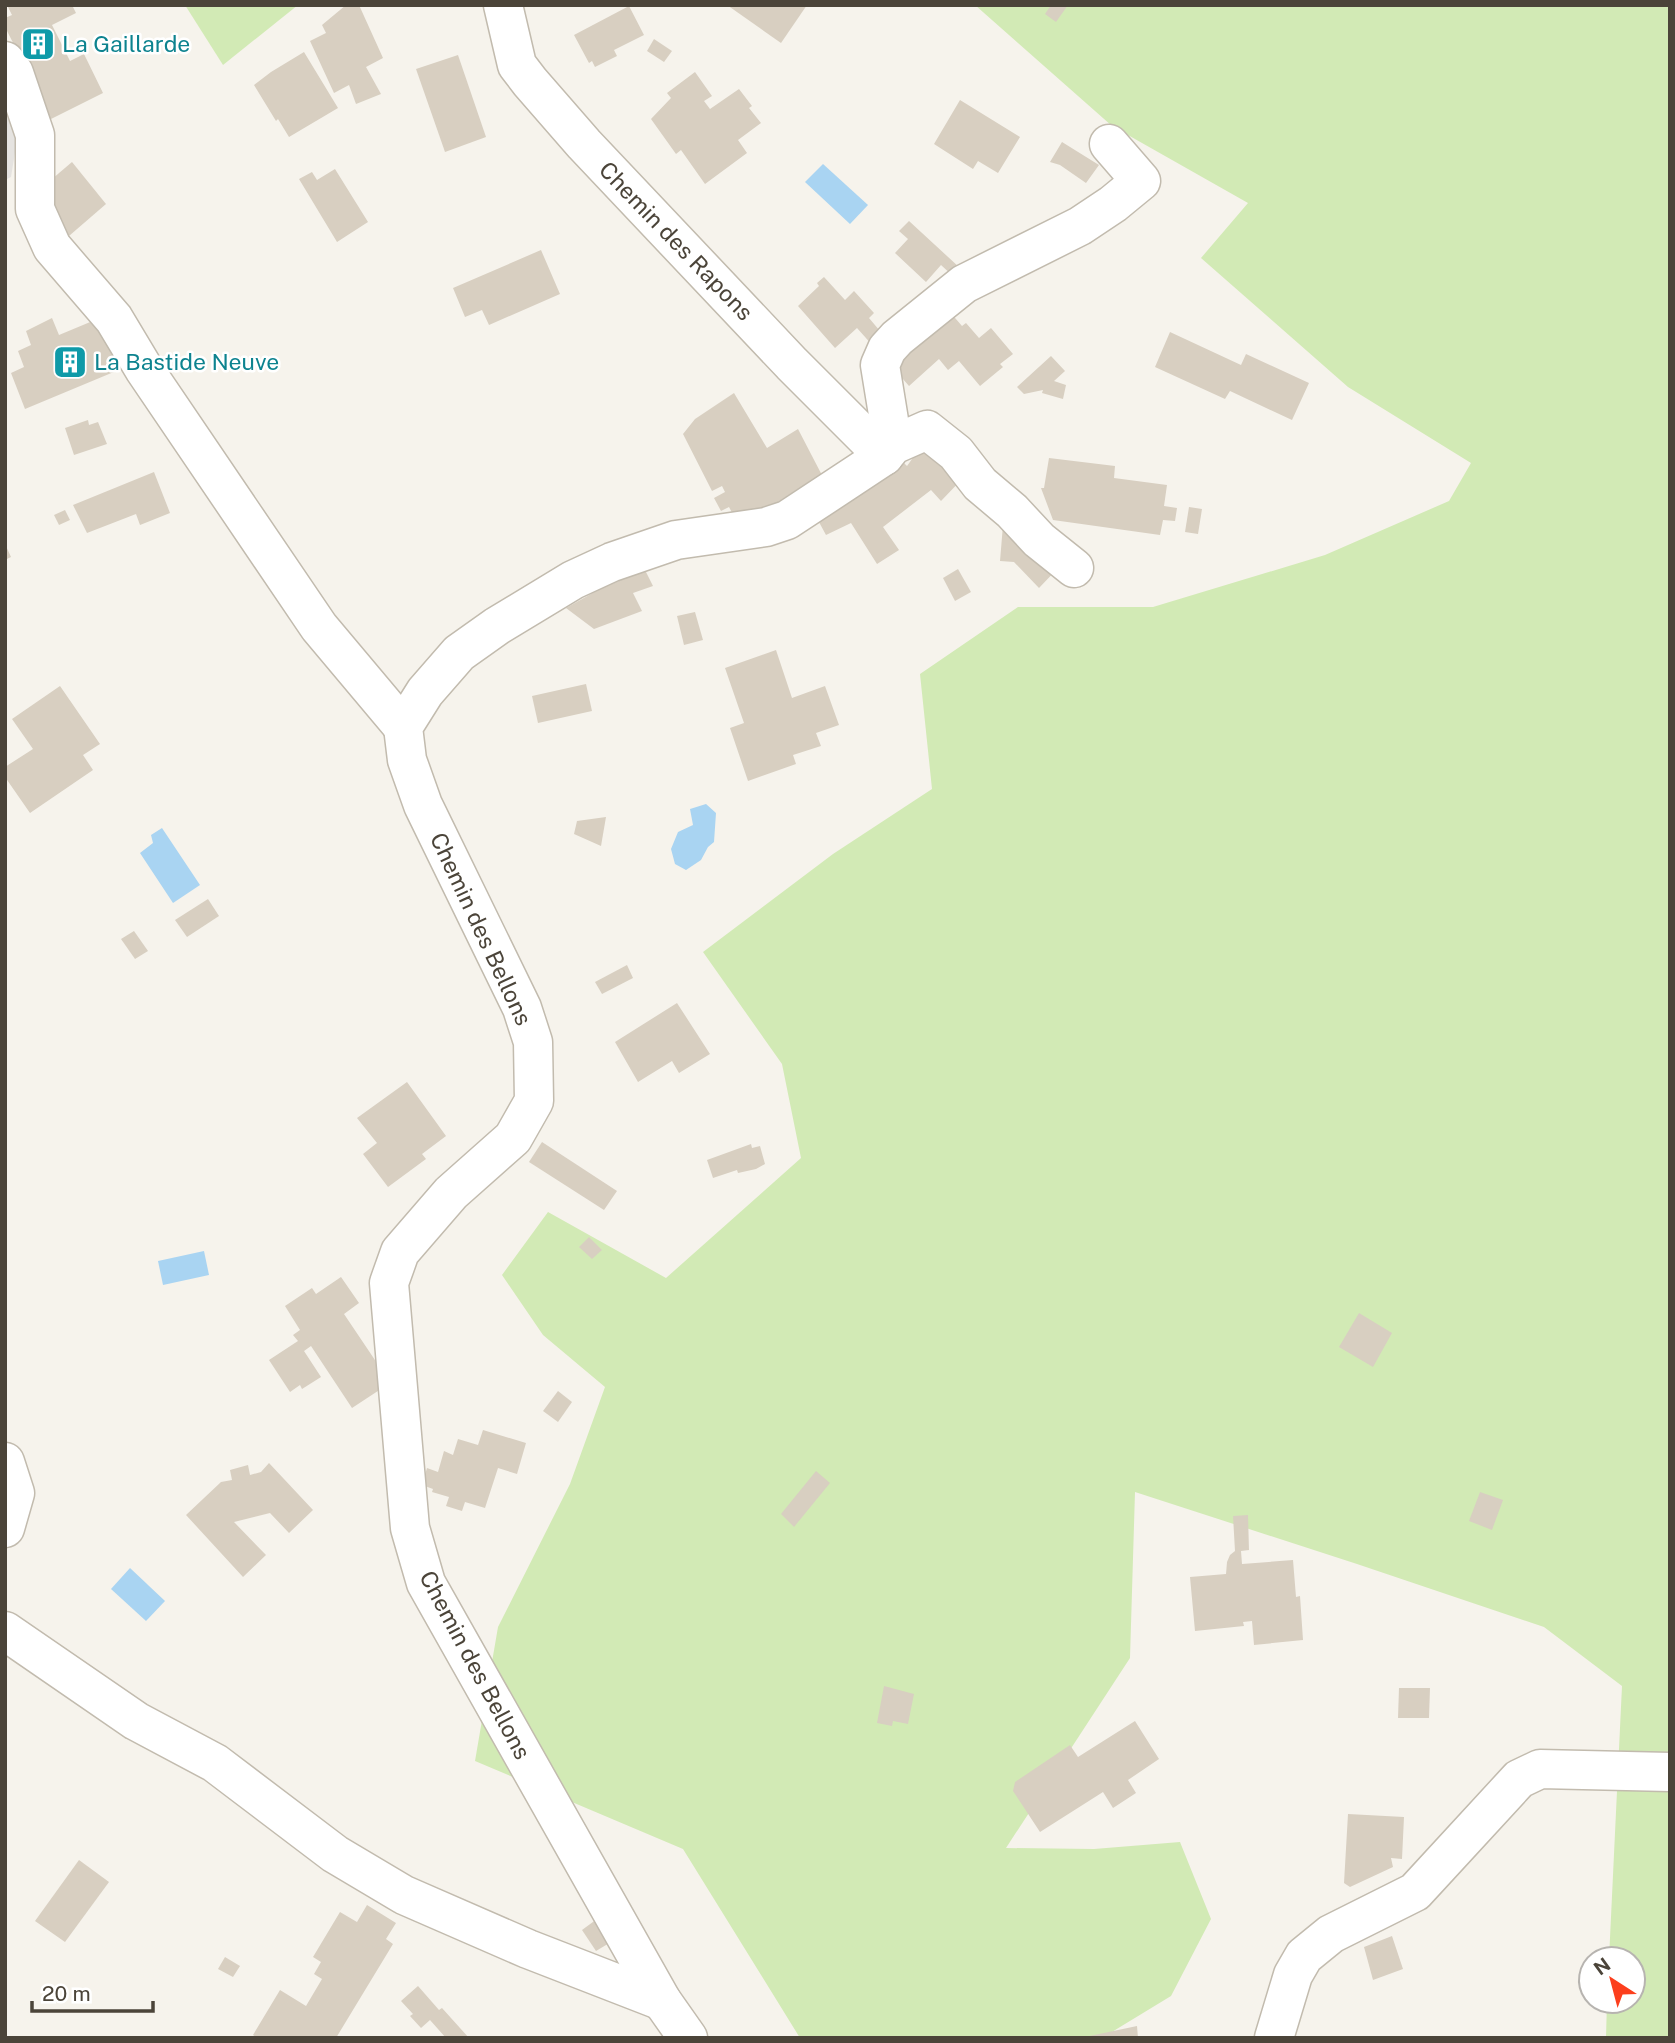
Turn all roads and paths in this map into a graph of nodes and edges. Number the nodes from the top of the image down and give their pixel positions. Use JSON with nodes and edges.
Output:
{"nodes":[{"id":1,"x":503,"y":5,"type":"edge"},
{"id":2,"x":5,"y":61,"type":"edge"},
{"id":3,"x":1109,"y":144,"type":"dead end"},
{"id":4,"x":889,"y":451,"type":"junction"},
{"id":5,"x":1074,"y":568,"type":"dead end"},
{"id":6,"x":403,"y":727,"type":"junction"},
{"id":7,"x":5,"y":1462,"type":"edge"},
{"id":8,"x":5,"y":1528,"type":"edge"},
{"id":9,"x":5,"y":1631,"type":"edge"},
{"id":10,"x":1670,"y":1772,"type":"edge"},
{"id":11,"x":662,"y":2001,"type":"junction"},
{"id":12,"x":688,"y":2038,"type":"edge"},
{"id":13,"x":1274,"y":2038,"type":"edge"}],
"edges":[{"from":1,"to":4,"type":"street","name":"Chemin des Rapons"},
{"from":2,"to":6,"type":"street"},
{"from":3,"to":4,"type":"street"},
{"from":4,"to":5,"type":"street"},
{"from":4,"to":6,"type":"street"},
{"from":6,"to":11,"type":"street","name":"Chemin des Bellons"},
{"from":7,"to":8,"type":"street"},
{"from":9,"to":11,"type":"street"},
{"from":10,"to":13,"type":"street"},
{"from":11,"to":12,"type":"street","name":"Chemin des Bellons"}]}
